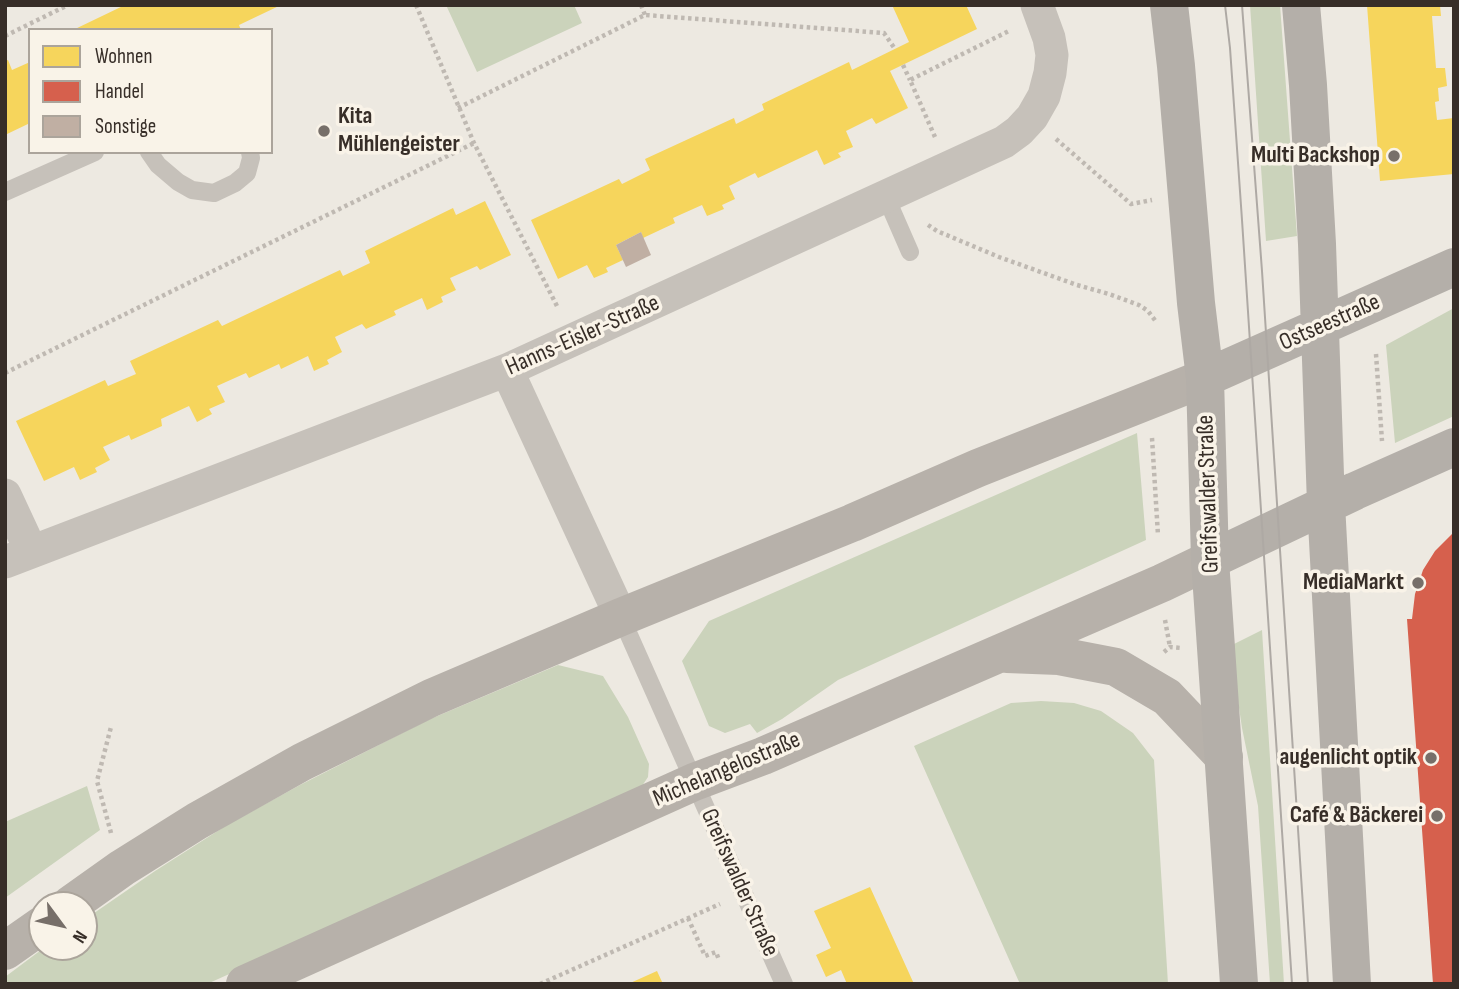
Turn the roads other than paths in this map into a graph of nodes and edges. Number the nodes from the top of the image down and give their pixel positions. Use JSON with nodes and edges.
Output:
{"nodes":[{"id":1,"x":1169,"y":5,"type":"edge"},
{"id":2,"x":1301,"y":5,"type":"edge"},
{"id":3,"x":1039,"y":10,"type":"edge"},
{"id":4,"x":90,"y":154,"type":"edge"},
{"id":5,"x":151,"y":154,"type":"edge"},
{"id":6,"x":250,"y":154,"type":"edge"},
{"id":7,"x":5,"y":192,"type":"edge"},
{"id":8,"x":886,"y":197,"type":"junction"},
{"id":9,"x":910,"y":252,"type":"dead end"},
{"id":10,"x":1454,"y":267,"type":"edge"},
{"id":11,"x":1320,"y":328,"type":"junction"},
{"id":12,"x":507,"y":370,"type":"junction"},
{"id":13,"x":1206,"y":378,"type":"junction"},
{"id":14,"x":1454,"y":447,"type":"edge"},
{"id":15,"x":5,"y":495,"type":"edge"},
{"id":16,"x":1326,"y":504,"type":"junction"},
{"id":17,"x":18,"y":557,"type":"edge"},
{"id":18,"x":1210,"y":560,"type":"junction"},
{"id":19,"x":621,"y":617,"type":"junction"},
{"id":20,"x":998,"y":653,"type":"junction"},
{"id":21,"x":1224,"y":757,"type":"junction"},
{"id":22,"x":694,"y":782,"type":"junction"},
{"id":23,"x":90,"y":891,"type":"edge"},
{"id":24,"x":28,"y":935,"type":"edge"},
{"id":25,"x":5,"y":951,"type":"edge"},
{"id":26,"x":246,"y":984,"type":"edge"},
{"id":27,"x":784,"y":984,"type":"edge"},
{"id":28,"x":1239,"y":984,"type":"edge"},
{"id":29,"x":1352,"y":984,"type":"edge"}],
"edges":[{"from":1,"to":13,"type":"main road","name":"Greifswalder Straße"},
{"from":2,"to":11,"type":"main road"},
{"from":3,"to":8,"type":"street","name":"Hanns-Eisler-Straße"},
{"from":4,"to":7,"type":"lane"},
{"from":5,"to":6,"type":"lane"},
{"from":8,"to":9,"type":"lane"},
{"from":8,"to":12,"type":"street","name":"Hanns-Eisler-Straße"},
{"from":10,"to":11,"type":"main road","name":"Ostseestraße"},
{"from":11,"to":13,"type":"main road","name":"Ostseestraße"},
{"from":11,"to":16,"type":"main road"},
{"from":12,"to":17,"type":"street","name":"Hanns-Eisler-Straße"},
{"from":12,"to":19,"type":"street"},
{"from":13,"to":18,"type":"main road","name":"Greifswalder Straße"},
{"from":13,"to":19,"type":"main road"},
{"from":14,"to":16,"type":"main road"},
{"from":15,"to":17,"type":"street"},
{"from":16,"to":18,"type":"main road"},
{"from":16,"to":29,"type":"main road"},
{"from":18,"to":20,"type":"main road","name":"Michelangelostraße"},
{"from":18,"to":21,"type":"main road","name":"Greifswalder Straße"},
{"from":19,"to":22,"type":"lane","name":"Greifswalder Straße"},
{"from":19,"to":23,"type":"main road"},
{"from":20,"to":21,"type":"main road"},
{"from":20,"to":22,"type":"main road","name":"Michelangelostraße"},
{"from":21,"to":28,"type":"main road","name":"Greifswalder Straße"},
{"from":22,"to":26,"type":"main road","name":"Michelangelostraße"},
{"from":22,"to":27,"type":"lane","name":"Greifswalder Straße"},
{"from":24,"to":25,"type":"main road"}]}
